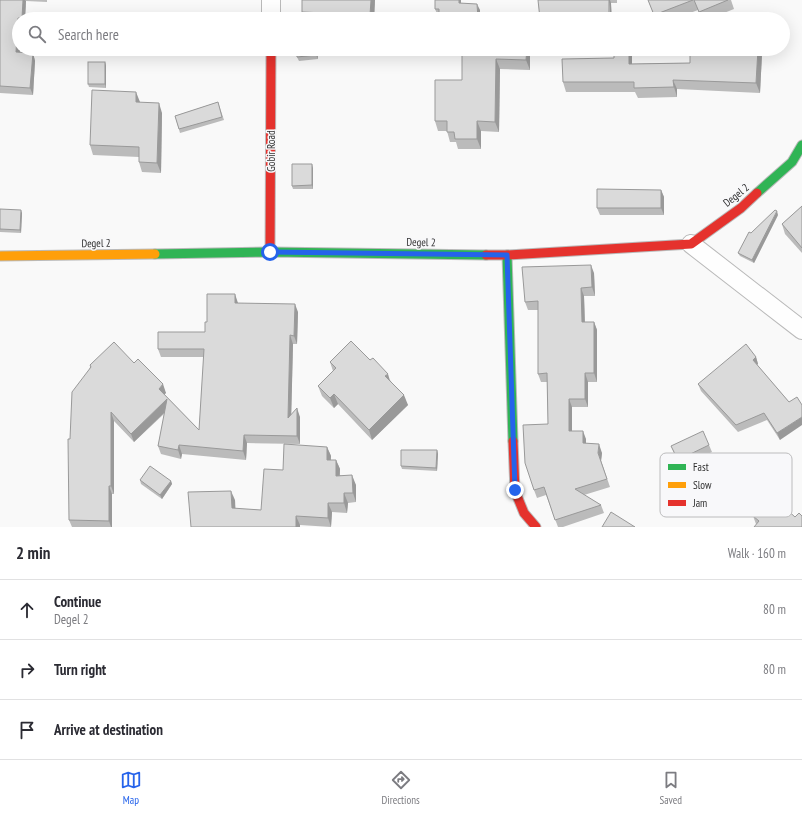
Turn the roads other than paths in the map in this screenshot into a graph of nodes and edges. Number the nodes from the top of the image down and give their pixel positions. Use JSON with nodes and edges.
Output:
{"nodes":[{"id":1,"x":271,"y":0,"type":"edge"},
{"id":2,"x":271,"y":12,"type":"edge"},
{"id":3,"x":271,"y":56,"type":"edge"},
{"id":4,"x":802,"y":145,"type":"edge"},
{"id":5,"x":691,"y":244,"type":"junction"},
{"id":6,"x":270,"y":252,"type":"junction"},
{"id":7,"x":507,"y":255,"type":"junction"},
{"id":8,"x":0,"y":256,"type":"edge"},
{"id":9,"x":802,"y":330,"type":"edge"},
{"id":10,"x":536,"y":527,"type":"edge"}],
"edges":[{"from":1,"to":2,"type":"street"},
{"from":3,"to":6,"type":"street","name":"Gobir Road"},
{"from":4,"to":5,"type":"street","name":"Degel 2"},
{"from":5,"to":7,"type":"street","name":"Degel 2"},
{"from":5,"to":9,"type":"street"},
{"from":6,"to":7,"type":"street","name":"Degel 2"},
{"from":6,"to":8,"type":"street","name":"Degel 2"},
{"from":7,"to":10,"type":"street"}]}
